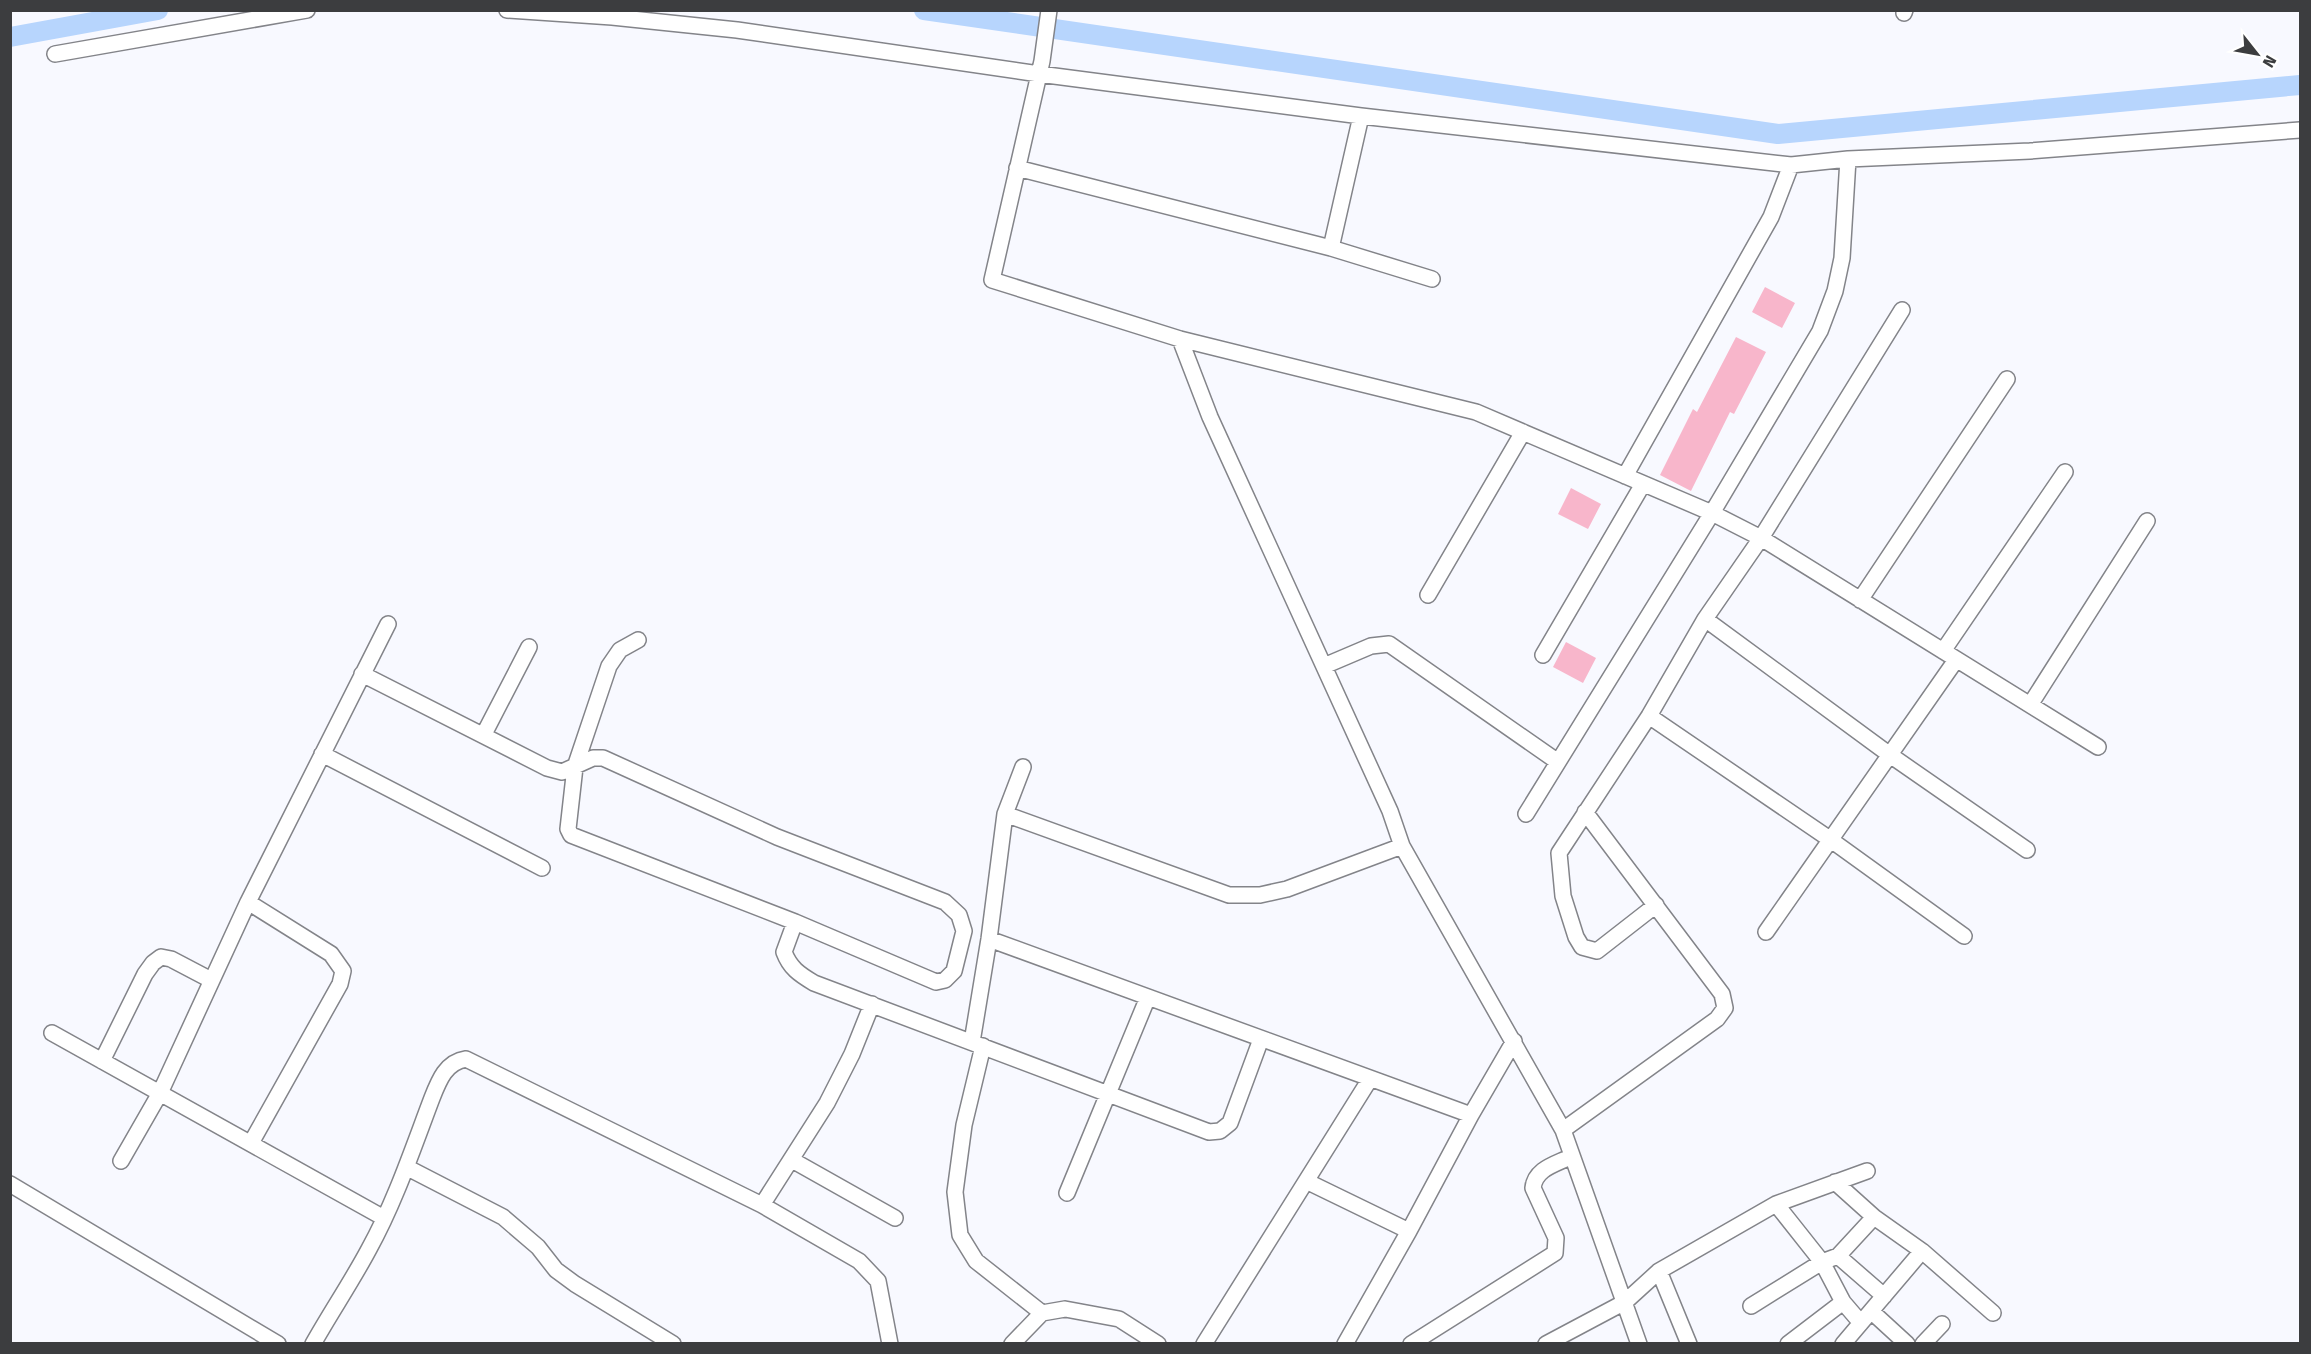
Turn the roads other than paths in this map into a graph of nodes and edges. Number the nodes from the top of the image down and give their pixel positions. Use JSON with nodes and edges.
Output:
{"nodes":[{"id":1,"x":307,"y":10,"type":"edge"},
{"id":2,"x":507,"y":10,"type":"edge"},
{"id":3,"x":1048,"y":18,"type":"edge"},
{"id":4,"x":54,"y":54,"type":"dead end"},
{"id":5,"x":1041,"y":67,"type":"junction"},
{"id":6,"x":1360,"y":116,"type":"junction"},
{"id":7,"x":2301,"y":130,"type":"edge"},
{"id":8,"x":1848,"y":159,"type":"junction"},
{"id":9,"x":1791,"y":165,"type":"junction"},
{"id":10,"x":1017,"y":168,"type":"junction"},
{"id":11,"x":1331,"y":248,"type":"junction"},
{"id":12,"x":1431,"y":279,"type":"dead end"},
{"id":13,"x":1902,"y":310,"type":"dead end"},
{"id":14,"x":1180,"y":339,"type":"junction"},
{"id":15,"x":2007,"y":379,"type":"dead end"},
{"id":16,"x":1523,"y":432,"type":"junction"},
{"id":17,"x":2065,"y":472,"type":"dead end"},
{"id":18,"x":1625,"y":476,"type":"junction"},
{"id":19,"x":1643,"y":484,"type":"junction"},
{"id":20,"x":1712,"y":513,"type":"junction"},
{"id":21,"x":2147,"y":521,"type":"dead end"},
{"id":22,"x":1761,"y":538,"type":"junction"},
{"id":23,"x":1428,"y":595,"type":"dead end"},
{"id":24,"x":1860,"y":600,"type":"junction"},
{"id":25,"x":1706,"y":619,"type":"junction"},
{"id":26,"x":388,"y":624,"type":"dead end"},
{"id":27,"x":638,"y":640,"type":"dead end"},
{"id":28,"x":529,"y":648,"type":"dead end"},
{"id":29,"x":1943,"y":651,"type":"junction"},
{"id":30,"x":1543,"y":655,"type":"dead end"},
{"id":31,"x":1956,"y":660,"type":"junction"},
{"id":32,"x":1324,"y":666,"type":"junction"},
{"id":33,"x":362,"y":674,"type":"junction"},
{"id":34,"x":2030,"y":705,"type":"junction"},
{"id":35,"x":1649,"y":716,"type":"junction"},
{"id":36,"x":484,"y":734,"type":"junction"},
{"id":37,"x":2098,"y":747,"type":"dead end"},
{"id":38,"x":322,"y":754,"type":"junction"},
{"id":39,"x":1890,"y":755,"type":"junction"},
{"id":40,"x":1558,"y":762,"type":"junction"},
{"id":41,"x":575,"y":767,"type":"junction"},
{"id":42,"x":1023,"y":767,"type":"dead end"},
{"id":43,"x":1585,"y":812,"type":"junction"},
{"id":44,"x":1005,"y":814,"type":"junction"},
{"id":45,"x":1526,"y":814,"type":"dead end"},
{"id":46,"x":1831,"y":840,"type":"junction"},
{"id":47,"x":1402,"y":846,"type":"junction"},
{"id":48,"x":2027,"y":850,"type":"dead end"},
{"id":49,"x":542,"y":868,"type":"dead end"},
{"id":50,"x":248,"y":902,"type":"junction"},
{"id":51,"x":1656,"y":905,"type":"junction"},
{"id":52,"x":795,"y":922,"type":"junction"},
{"id":53,"x":1766,"y":932,"type":"dead end"},
{"id":54,"x":1964,"y":936,"type":"dead end"},
{"id":55,"x":989,"y":939,"type":"junction"},
{"id":56,"x":212,"y":980,"type":"junction"},
{"id":57,"x":1148,"y":998,"type":"junction"},
{"id":58,"x":872,"y":1004,"type":"junction"},
{"id":59,"x":52,"y":1033,"type":"dead end"},
{"id":60,"x":1261,"y":1039,"type":"junction"},
{"id":61,"x":1514,"y":1041,"type":"junction"},
{"id":62,"x":978,"y":1044,"type":"junction"},
{"id":63,"x":102,"y":1061,"type":"junction"},
{"id":64,"x":1370,"y":1079,"type":"junction"},
{"id":65,"x":160,"y":1093,"type":"junction"},
{"id":66,"x":1108,"y":1094,"type":"junction"},
{"id":67,"x":1472,"y":1115,"type":"junction"},
{"id":68,"x":1563,"y":1130,"type":"junction"},
{"id":69,"x":251,"y":1143,"type":"junction"},
{"id":70,"x":1572,"y":1156,"type":"junction"},
{"id":71,"x":792,"y":1160,"type":"junction"},
{"id":72,"x":121,"y":1161,"type":"dead end"},
{"id":73,"x":406,"y":1167,"type":"junction"},
{"id":74,"x":1867,"y":1172,"type":"dead end"},
{"id":75,"x":1306,"y":1181,"type":"junction"},
{"id":76,"x":1835,"y":1182,"type":"junction"},
{"id":77,"x":10,"y":1184,"type":"edge"},
{"id":78,"x":1067,"y":1193,"type":"dead end"},
{"id":79,"x":1776,"y":1204,"type":"junction"},
{"id":80,"x":762,"y":1205,"type":"junction"},
{"id":81,"x":1874,"y":1217,"type":"junction"},
{"id":82,"x":384,"y":1218,"type":"junction"},
{"id":83,"x":895,"y":1218,"type":"dead end"},
{"id":84,"x":1409,"y":1231,"type":"junction"},
{"id":85,"x":1922,"y":1251,"type":"junction"},
{"id":86,"x":1838,"y":1256,"type":"junction"},
{"id":87,"x":1822,"y":1262,"type":"junction"},
{"id":88,"x":1659,"y":1271,"type":"junction"},
{"id":89,"x":1884,"y":1296,"type":"junction"},
{"id":90,"x":1624,"y":1302,"type":"junction"},
{"id":91,"x":1843,"y":1302,"type":"junction"},
{"id":92,"x":1751,"y":1306,"type":"dead end"},
{"id":93,"x":1871,"y":1311,"type":"junction"},
{"id":94,"x":1042,"y":1313,"type":"junction"},
{"id":95,"x":1994,"y":1313,"type":"dead end"},
{"id":96,"x":1861,"y":1323,"type":"junction"},
{"id":97,"x":1942,"y":1324,"type":"dead end"},
{"id":98,"x":1636,"y":1342,"type":"edge"},
{"id":99,"x":278,"y":1344,"type":"edge"},
{"id":100,"x":313,"y":1344,"type":"edge"},
{"id":101,"x":673,"y":1344,"type":"edge"},
{"id":102,"x":890,"y":1344,"type":"edge"},
{"id":103,"x":1012,"y":1344,"type":"edge"},
{"id":104,"x":1158,"y":1344,"type":"edge"},
{"id":105,"x":1204,"y":1344,"type":"edge"},
{"id":106,"x":1344,"y":1344,"type":"edge"},
{"id":107,"x":1411,"y":1344,"type":"edge"},
{"id":108,"x":1546,"y":1344,"type":"edge"},
{"id":109,"x":1689,"y":1344,"type":"edge"},
{"id":110,"x":1788,"y":1344,"type":"edge"},
{"id":111,"x":1843,"y":1344,"type":"edge"},
{"id":112,"x":1907,"y":1344,"type":"edge"},
{"id":113,"x":1923,"y":1344,"type":"edge"}],
"edges":[{"from":1,"to":4,"type":"street"},
{"from":2,"to":5,"type":"street"},
{"from":3,"to":5,"type":"street"},
{"from":5,"to":6,"type":"street"},
{"from":5,"to":10,"type":"street"},
{"from":6,"to":9,"type":"street"},
{"from":6,"to":11,"type":"street"},
{"from":7,"to":8,"type":"street"},
{"from":8,"to":9,"type":"street"},
{"from":8,"to":20,"type":"street"},
{"from":9,"to":18,"type":"street"},
{"from":10,"to":11,"type":"street"},
{"from":10,"to":14,"type":"street"},
{"from":11,"to":12,"type":"street"},
{"from":13,"to":22,"type":"street"},
{"from":14,"to":16,"type":"street"},
{"from":14,"to":32,"type":"street"},
{"from":15,"to":24,"type":"street"},
{"from":16,"to":18,"type":"street"},
{"from":16,"to":23,"type":"street"},
{"from":17,"to":29,"type":"street"},
{"from":18,"to":19,"type":"street"},
{"from":19,"to":20,"type":"street"},
{"from":19,"to":30,"type":"street"},
{"from":20,"to":22,"type":"street"},
{"from":20,"to":40,"type":"street"},
{"from":21,"to":34,"type":"street"},
{"from":22,"to":24,"type":"street"},
{"from":22,"to":25,"type":"street"},
{"from":24,"to":29,"type":"street"},
{"from":25,"to":35,"type":"street"},
{"from":25,"to":39,"type":"street"},
{"from":26,"to":33,"type":"street"},
{"from":27,"to":41,"type":"street"},
{"from":28,"to":36,"type":"street"},
{"from":29,"to":31,"type":"street"},
{"from":31,"to":34,"type":"street"},
{"from":31,"to":39,"type":"street"},
{"from":32,"to":40,"type":"street"},
{"from":32,"to":47,"type":"street"},
{"from":33,"to":36,"type":"street"},
{"from":33,"to":38,"type":"street"},
{"from":34,"to":37,"type":"street"},
{"from":35,"to":43,"type":"street"},
{"from":35,"to":46,"type":"street"},
{"from":36,"to":41,"type":"street"},
{"from":38,"to":49,"type":"street"},
{"from":38,"to":50,"type":"street"},
{"from":39,"to":46,"type":"street"},
{"from":39,"to":48,"type":"street"},
{"from":40,"to":45,"type":"street"},
{"from":41,"to":52,"type":"street"},
{"from":41,"to":52,"type":"street"},
{"from":42,"to":44,"type":"street"},
{"from":43,"to":51,"type":"street"},
{"from":43,"to":51,"type":"street"},
{"from":44,"to":47,"type":"street"},
{"from":44,"to":55,"type":"street"},
{"from":46,"to":53,"type":"street"},
{"from":46,"to":54,"type":"street"},
{"from":47,"to":61,"type":"street"},
{"from":50,"to":56,"type":"street"},
{"from":50,"to":69,"type":"street"},
{"from":51,"to":68,"type":"street"},
{"from":52,"to":58,"type":"street"},
{"from":55,"to":57,"type":"street"},
{"from":55,"to":62,"type":"street"},
{"from":56,"to":63,"type":"street"},
{"from":56,"to":65,"type":"street"},
{"from":57,"to":60,"type":"street"},
{"from":57,"to":66,"type":"street"},
{"from":58,"to":62,"type":"street"},
{"from":58,"to":71,"type":"street"},
{"from":59,"to":63,"type":"street"},
{"from":60,"to":64,"type":"street"},
{"from":60,"to":66,"type":"street"},
{"from":61,"to":67,"type":"street"},
{"from":61,"to":68,"type":"street"},
{"from":62,"to":66,"type":"street"},
{"from":62,"to":94,"type":"street"},
{"from":63,"to":65,"type":"street"},
{"from":64,"to":67,"type":"street"},
{"from":64,"to":75,"type":"street"},
{"from":65,"to":69,"type":"street"},
{"from":65,"to":72,"type":"street"},
{"from":66,"to":78,"type":"street"},
{"from":67,"to":84,"type":"street"},
{"from":68,"to":70,"type":"street"},
{"from":69,"to":82,"type":"street"},
{"from":70,"to":90,"type":"street"},
{"from":70,"to":107,"type":"street"},
{"from":71,"to":80,"type":"street"},
{"from":71,"to":83,"type":"street"},
{"from":73,"to":80,"type":"street"},
{"from":73,"to":82,"type":"street"},
{"from":73,"to":101,"type":"street"},
{"from":74,"to":76,"type":"street"},
{"from":75,"to":84,"type":"street"},
{"from":75,"to":105,"type":"street"},
{"from":76,"to":79,"type":"street"},
{"from":76,"to":81,"type":"street"},
{"from":77,"to":99,"type":"street"},
{"from":79,"to":87,"type":"street"},
{"from":79,"to":88,"type":"street"},
{"from":80,"to":102,"type":"street"},
{"from":81,"to":85,"type":"street"},
{"from":81,"to":86,"type":"street"},
{"from":82,"to":100,"type":"street"},
{"from":84,"to":106,"type":"street"},
{"from":85,"to":89,"type":"street"},
{"from":85,"to":95,"type":"street"},
{"from":86,"to":87,"type":"street"},
{"from":86,"to":89,"type":"street"},
{"from":87,"to":91,"type":"street"},
{"from":87,"to":92,"type":"street"},
{"from":88,"to":90,"type":"street"},
{"from":88,"to":109,"type":"street"},
{"from":89,"to":93,"type":"street"},
{"from":90,"to":98,"type":"street"},
{"from":90,"to":108,"type":"street"},
{"from":91,"to":96,"type":"street"},
{"from":91,"to":110,"type":"street"},
{"from":93,"to":96,"type":"street"},
{"from":93,"to":112,"type":"street"},
{"from":94,"to":103,"type":"street"},
{"from":94,"to":104,"type":"street"},
{"from":96,"to":111,"type":"street"},
{"from":97,"to":113,"type":"street"}]}
